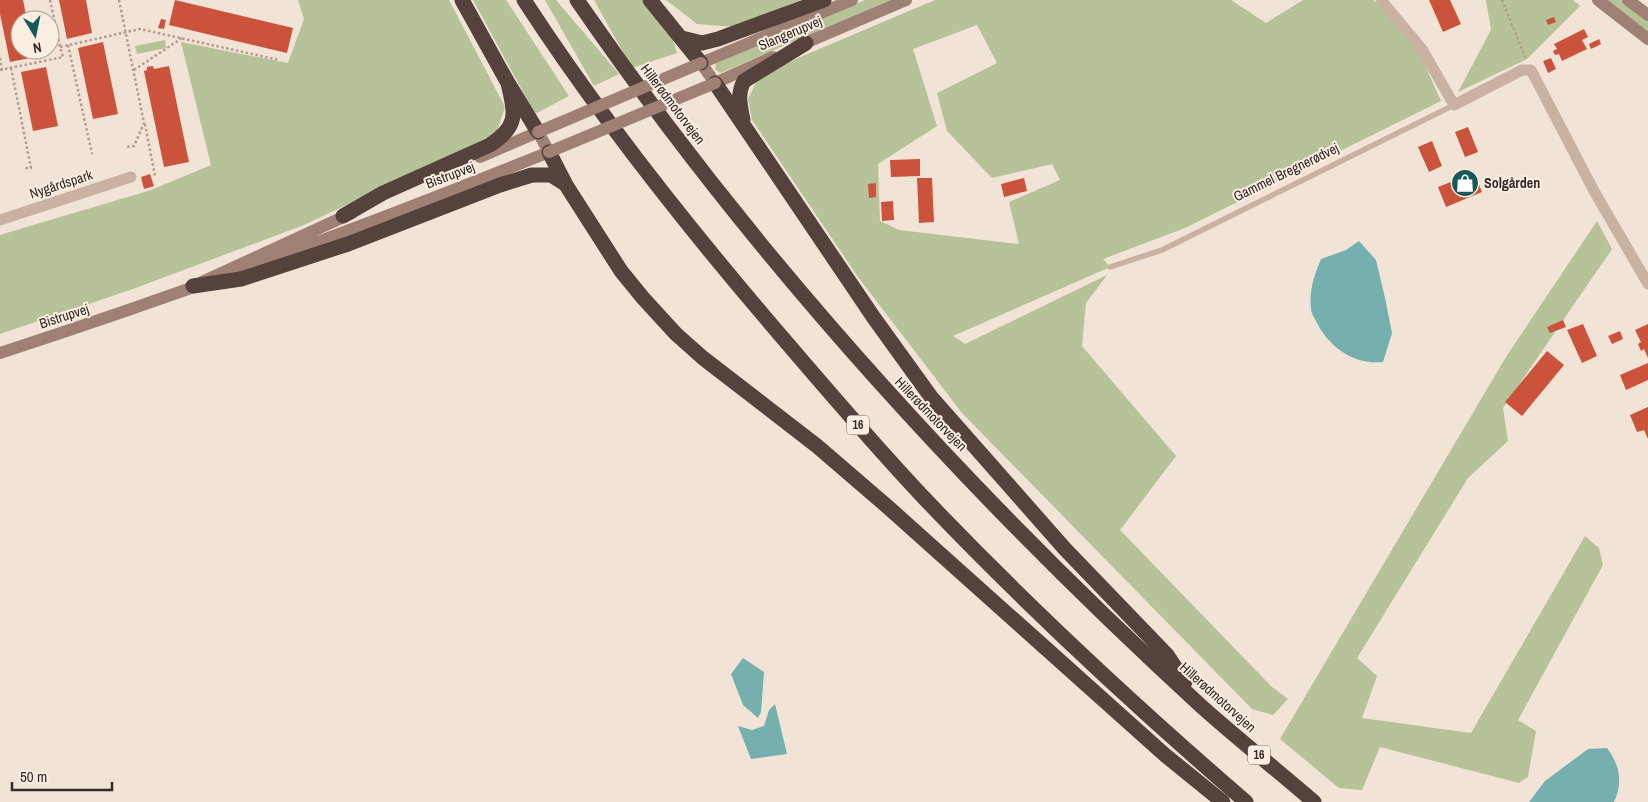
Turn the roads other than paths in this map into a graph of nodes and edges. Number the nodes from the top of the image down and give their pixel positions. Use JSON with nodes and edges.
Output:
{"nodes":[{"id":1,"x":462,"y":0,"type":"edge"},
{"id":2,"x":524,"y":0,"type":"edge"},
{"id":3,"x":577,"y":0,"type":"edge"},
{"id":4,"x":650,"y":0,"type":"edge"},
{"id":5,"x":824,"y":0,"type":"edge"},
{"id":6,"x":852,"y":0,"type":"edge"},
{"id":7,"x":906,"y":0,"type":"edge"},
{"id":8,"x":1381,"y":0,"type":"edge"},
{"id":9,"x":1598,"y":0,"type":"edge"},
{"id":10,"x":1628,"y":0,"type":"edge"},
{"id":11,"x":1648,"y":15,"type":"edge"},
{"id":12,"x":682,"y":38,"type":"junction"},
{"id":13,"x":1648,"y":39,"type":"edge"},
{"id":14,"x":806,"y":42,"type":"junction"},
{"id":15,"x":701,"y":63,"type":"junction"},
{"id":16,"x":714,"y":82,"type":"junction"},
{"id":17,"x":508,"y":83,"type":"junction"},
{"id":18,"x":1454,"y":105,"type":"junction"},
{"id":19,"x":744,"y":126,"type":"junction"},
{"id":20,"x":538,"y":132,"type":"junction"},
{"id":21,"x":549,"y":152,"type":"junction"},
{"id":22,"x":131,"y":177,"type":"dead end"},
{"id":23,"x":566,"y":185,"type":"junction"},
{"id":24,"x":344,"y":216,"type":"junction"},
{"id":25,"x":0,"y":220,"type":"edge"},
{"id":26,"x":1110,"y":267,"type":"dead end"},
{"id":27,"x":1648,"y":284,"type":"edge"},
{"id":28,"x":193,"y":286,"type":"junction"},
{"id":29,"x":0,"y":353,"type":"edge"},
{"id":30,"x":1203,"y":708,"type":"junction"},
{"id":31,"x":1223,"y":802,"type":"edge"},
{"id":32,"x":1246,"y":802,"type":"edge"},
{"id":33,"x":1314,"y":802,"type":"edge"}],
"edges":[{"from":1,"to":17,"type":"highway"},
{"from":2,"to":32,"type":"highway","number":"16"},
{"from":3,"to":30,"type":"highway","name":"Hillerødmotorvejen","number":"16"},
{"from":4,"to":12,"type":"highway"},
{"from":5,"to":12,"type":"highway"},
{"from":6,"to":15,"type":"main road","name":"Slangerupvej"},
{"from":7,"to":14,"type":"main road","name":"Slangerupvej"},
{"from":8,"to":18,"type":"street"},
{"from":9,"to":13,"type":"main road"},
{"from":10,"to":11,"type":"main road"},
{"from":12,"to":15,"type":"highway"},
{"from":14,"to":16,"type":"main road","name":"Slangerupvej"},
{"from":14,"to":19,"type":"highway"},
{"from":15,"to":16,"type":"main road"},
{"from":15,"to":20,"type":"main road","name":"Bistrupvej","bridge":true},
{"from":16,"to":19,"type":"highway"},
{"from":16,"to":21,"type":"main road","name":"Bistrupvej","bridge":true},
{"from":17,"to":20,"type":"highway"},
{"from":17,"to":24,"type":"highway"},
{"from":18,"to":26,"type":"lane","name":"Gammel Bregnerødvej"},
{"from":18,"to":27,"type":"street","name":"Gammel Bregnerødvej"},
{"from":19,"to":30,"type":"highway"},
{"from":20,"to":21,"type":"main road"},
{"from":20,"to":24,"type":"main road","name":"Bistrupvej"},
{"from":21,"to":23,"type":"highway"},
{"from":21,"to":28,"type":"main road","name":"Bistrupvej"},
{"from":22,"to":25,"type":"street","name":"Nygårdspark"},
{"from":23,"to":28,"type":"highway"},
{"from":23,"to":31,"type":"highway"},
{"from":24,"to":28,"type":"main road","name":"Bistrupvej"},
{"from":28,"to":29,"type":"main road","name":"Bistrupvej"},
{"from":30,"to":33,"type":"highway","name":"Hillerødmotorvejen","number":"16"}]}
